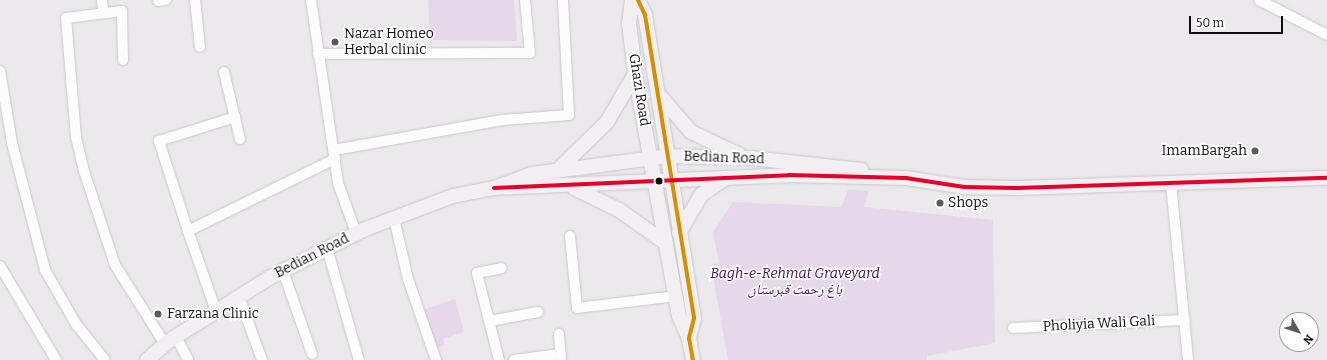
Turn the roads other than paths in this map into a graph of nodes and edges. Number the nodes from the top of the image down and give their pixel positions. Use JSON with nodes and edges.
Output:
{"nodes":[{"id":1,"x":102,"y":0,"type":"edge"},
{"id":2,"x":195,"y":0,"type":"edge"},
{"id":3,"x":311,"y":0,"type":"edge"},
{"id":4,"x":525,"y":0,"type":"edge"},
{"id":5,"x":563,"y":0,"type":"edge"},
{"id":6,"x":632,"y":0,"type":"edge"},
{"id":7,"x":638,"y":0,"type":"edge"},
{"id":8,"x":1259,"y":0,"type":"edge"},
{"id":9,"x":103,"y":12,"type":"junction"},
{"id":10,"x":1327,"y":35,"type":"edge"},
{"id":11,"x":200,"y":47,"type":"dead end"},
{"id":12,"x":318,"y":54,"type":"junction"},
{"id":13,"x":123,"y":60,"type":"dead end"},
{"id":14,"x":0,"y":72,"type":"edge"},
{"id":15,"x":224,"y":72,"type":"dead end"},
{"id":16,"x":635,"y":74,"type":"junction"},
{"id":17,"x":659,"y":95,"type":"junction"},
{"id":18,"x":235,"y":117,"type":"junction"},
{"id":19,"x":240,"y":139,"type":"dead end"},
{"id":20,"x":334,"y":154,"type":"junction"},
{"id":21,"x":668,"y":156,"type":"junction"},
{"id":22,"x":651,"y":158,"type":"junction"},
{"id":23,"x":751,"y":158,"type":"junction"},
{"id":24,"x":561,"y":167,"type":"junction"},
{"id":25,"x":728,"y":177,"type":"junction"},
{"id":26,"x":884,"y":177,"type":"junction"},
{"id":27,"x":1327,"y":178,"type":"edge"},
{"id":28,"x":670,"y":179,"type":"junction"},
{"id":29,"x":654,"y":180,"type":"junction"},
{"id":30,"x":1171,"y":183,"type":"junction"},
{"id":31,"x":565,"y":186,"type":"junction"},
{"id":32,"x":494,"y":188,"type":"junction"},
{"id":33,"x":394,"y":218,"type":"junction"},
{"id":34,"x":188,"y":231,"type":"junction"},
{"id":35,"x":679,"y":233,"type":"junction"},
{"id":36,"x":356,"y":234,"type":"junction"},
{"id":37,"x":570,"y":236,"type":"dead end"},
{"id":38,"x":664,"y":242,"type":"junction"},
{"id":39,"x":328,"y":248,"type":"junction"},
{"id":40,"x":0,"y":266,"type":"edge"},
{"id":41,"x":502,"y":268,"type":"dead end"},
{"id":42,"x":283,"y":271,"type":"junction"},
{"id":43,"x":676,"y":296,"type":"junction"},
{"id":44,"x":239,"y":297,"type":"junction"},
{"id":45,"x":216,"y":311,"type":"junction"},
{"id":46,"x":538,"y":312,"type":"dead end"},
{"id":47,"x":1185,"y":320,"type":"junction"},
{"id":48,"x":490,"y":321,"type":"junction"},
{"id":49,"x":1013,"y":328,"type":"dead end"},
{"id":50,"x":560,"y":334,"type":"dead end"},
{"id":51,"x":689,"y":338,"type":"junction"},
{"id":52,"x":171,"y":341,"type":"junction"},
{"id":53,"x":312,"y":354,"type":"dead end"},
{"id":54,"x":561,"y":357,"type":"edge"},
{"id":55,"x":56,"y":360,"type":"edge"},
{"id":56,"x":105,"y":360,"type":"edge"},
{"id":57,"x":147,"y":360,"type":"edge"},
{"id":58,"x":188,"y":360,"type":"edge"},
{"id":59,"x":262,"y":360,"type":"edge"},
{"id":60,"x":359,"y":360,"type":"edge"},
{"id":61,"x":436,"y":360,"type":"edge"},
{"id":62,"x":500,"y":360,"type":"edge"},
{"id":63,"x":514,"y":360,"type":"edge"},
{"id":64,"x":694,"y":360,"type":"edge"},
{"id":65,"x":1188,"y":360,"type":"edge"}],
"edges":[{"from":1,"to":9,"type":"street"},
{"from":2,"to":11,"type":"street"},
{"from":3,"to":12,"type":"street"},
{"from":4,"to":12,"type":"street"},
{"from":5,"to":20,"type":"street"},
{"from":6,"to":16,"type":"main road","name":"Ghazi Road"},
{"from":7,"to":17,"type":"main road","name":"Ghazi Road"},
{"from":8,"to":10,"type":"street"},
{"from":9,"to":13,"type":"street"},
{"from":9,"to":52,"type":"street"},
{"from":12,"to":20,"type":"street"},
{"from":14,"to":56,"type":"street"},
{"from":15,"to":18,"type":"street"},
{"from":16,"to":22,"type":"main road","name":"Ghazi Road"},
{"from":16,"to":24,"type":"main road"},
{"from":17,"to":21,"type":"main road","name":"Ghazi Road"},
{"from":17,"to":23,"type":"main road"},
{"from":18,"to":19,"type":"street"},
{"from":18,"to":34,"type":"street"},
{"from":20,"to":34,"type":"street"},
{"from":20,"to":36,"type":"street"},
{"from":21,"to":22,"type":"main road","name":"Bedian Road"},
{"from":21,"to":23,"type":"main road","name":"Bedian Road"},
{"from":21,"to":28,"type":"main road","name":"Ghazi Road"},
{"from":22,"to":24,"type":"main road","name":"Bedian Road"},
{"from":22,"to":29,"type":"main road","name":"Ghazi Road"},
{"from":23,"to":26,"type":"main road","name":"Bedian Road"},
{"from":24,"to":32,"type":"main road","name":"Bedian Road"},
{"from":25,"to":26,"type":"main road","name":"Bedian Road"},
{"from":25,"to":28,"type":"main road","name":"Bedian Road"},
{"from":25,"to":35,"type":"main road"},
{"from":26,"to":30,"type":"main road","name":"Bedian Road"},
{"from":27,"to":30,"type":"main road","name":"Bedian Road"},
{"from":28,"to":29,"type":"main road","name":"Bedian Road"},
{"from":28,"to":35,"type":"main road","name":"Ghazi Road"},
{"from":29,"to":31,"type":"main road","name":"Bedian Road"},
{"from":29,"to":38,"type":"main road","name":"Ghazi Road"},
{"from":30,"to":47,"type":"street"},
{"from":31,"to":32,"type":"main road","name":"Bedian Road"},
{"from":31,"to":38,"type":"main road"},
{"from":32,"to":33,"type":"main road","name":"Bedian Road"},
{"from":33,"to":36,"type":"main road","name":"Bedian Road"},
{"from":33,"to":61,"type":"street"},
{"from":34,"to":45,"type":"street"},
{"from":35,"to":51,"type":"main road","name":"Ghazi Road"},
{"from":36,"to":39,"type":"main road","name":"Bedian Road"},
{"from":37,"to":43,"type":"street"},
{"from":38,"to":43,"type":"main road","name":"Ghazi Road"},
{"from":39,"to":42,"type":"main road","name":"Bedian Road"},
{"from":39,"to":60,"type":"street"},
{"from":40,"to":55,"type":"street"},
{"from":41,"to":48,"type":"street"},
{"from":42,"to":44,"type":"main road","name":"Bedian Road"},
{"from":42,"to":53,"type":"street"},
{"from":43,"to":51,"type":"main road","name":"Ghazi Road"},
{"from":44,"to":45,"type":"main road","name":"Bedian Road"},
{"from":44,"to":59,"type":"street"},
{"from":45,"to":52,"type":"main road","name":"Bedian Road"},
{"from":46,"to":48,"type":"street"},
{"from":47,"to":49,"type":"street","name":"Pholiyia Wali Gali"},
{"from":47,"to":65,"type":"street"},
{"from":48,"to":62,"type":"street"},
{"from":50,"to":54,"type":"street"},
{"from":51,"to":64,"type":"main road","name":"Ghazi Road"},
{"from":52,"to":57,"type":"main road","name":"Bedian Road"},
{"from":52,"to":58,"type":"street"},
{"from":54,"to":63,"type":"street"}]}
